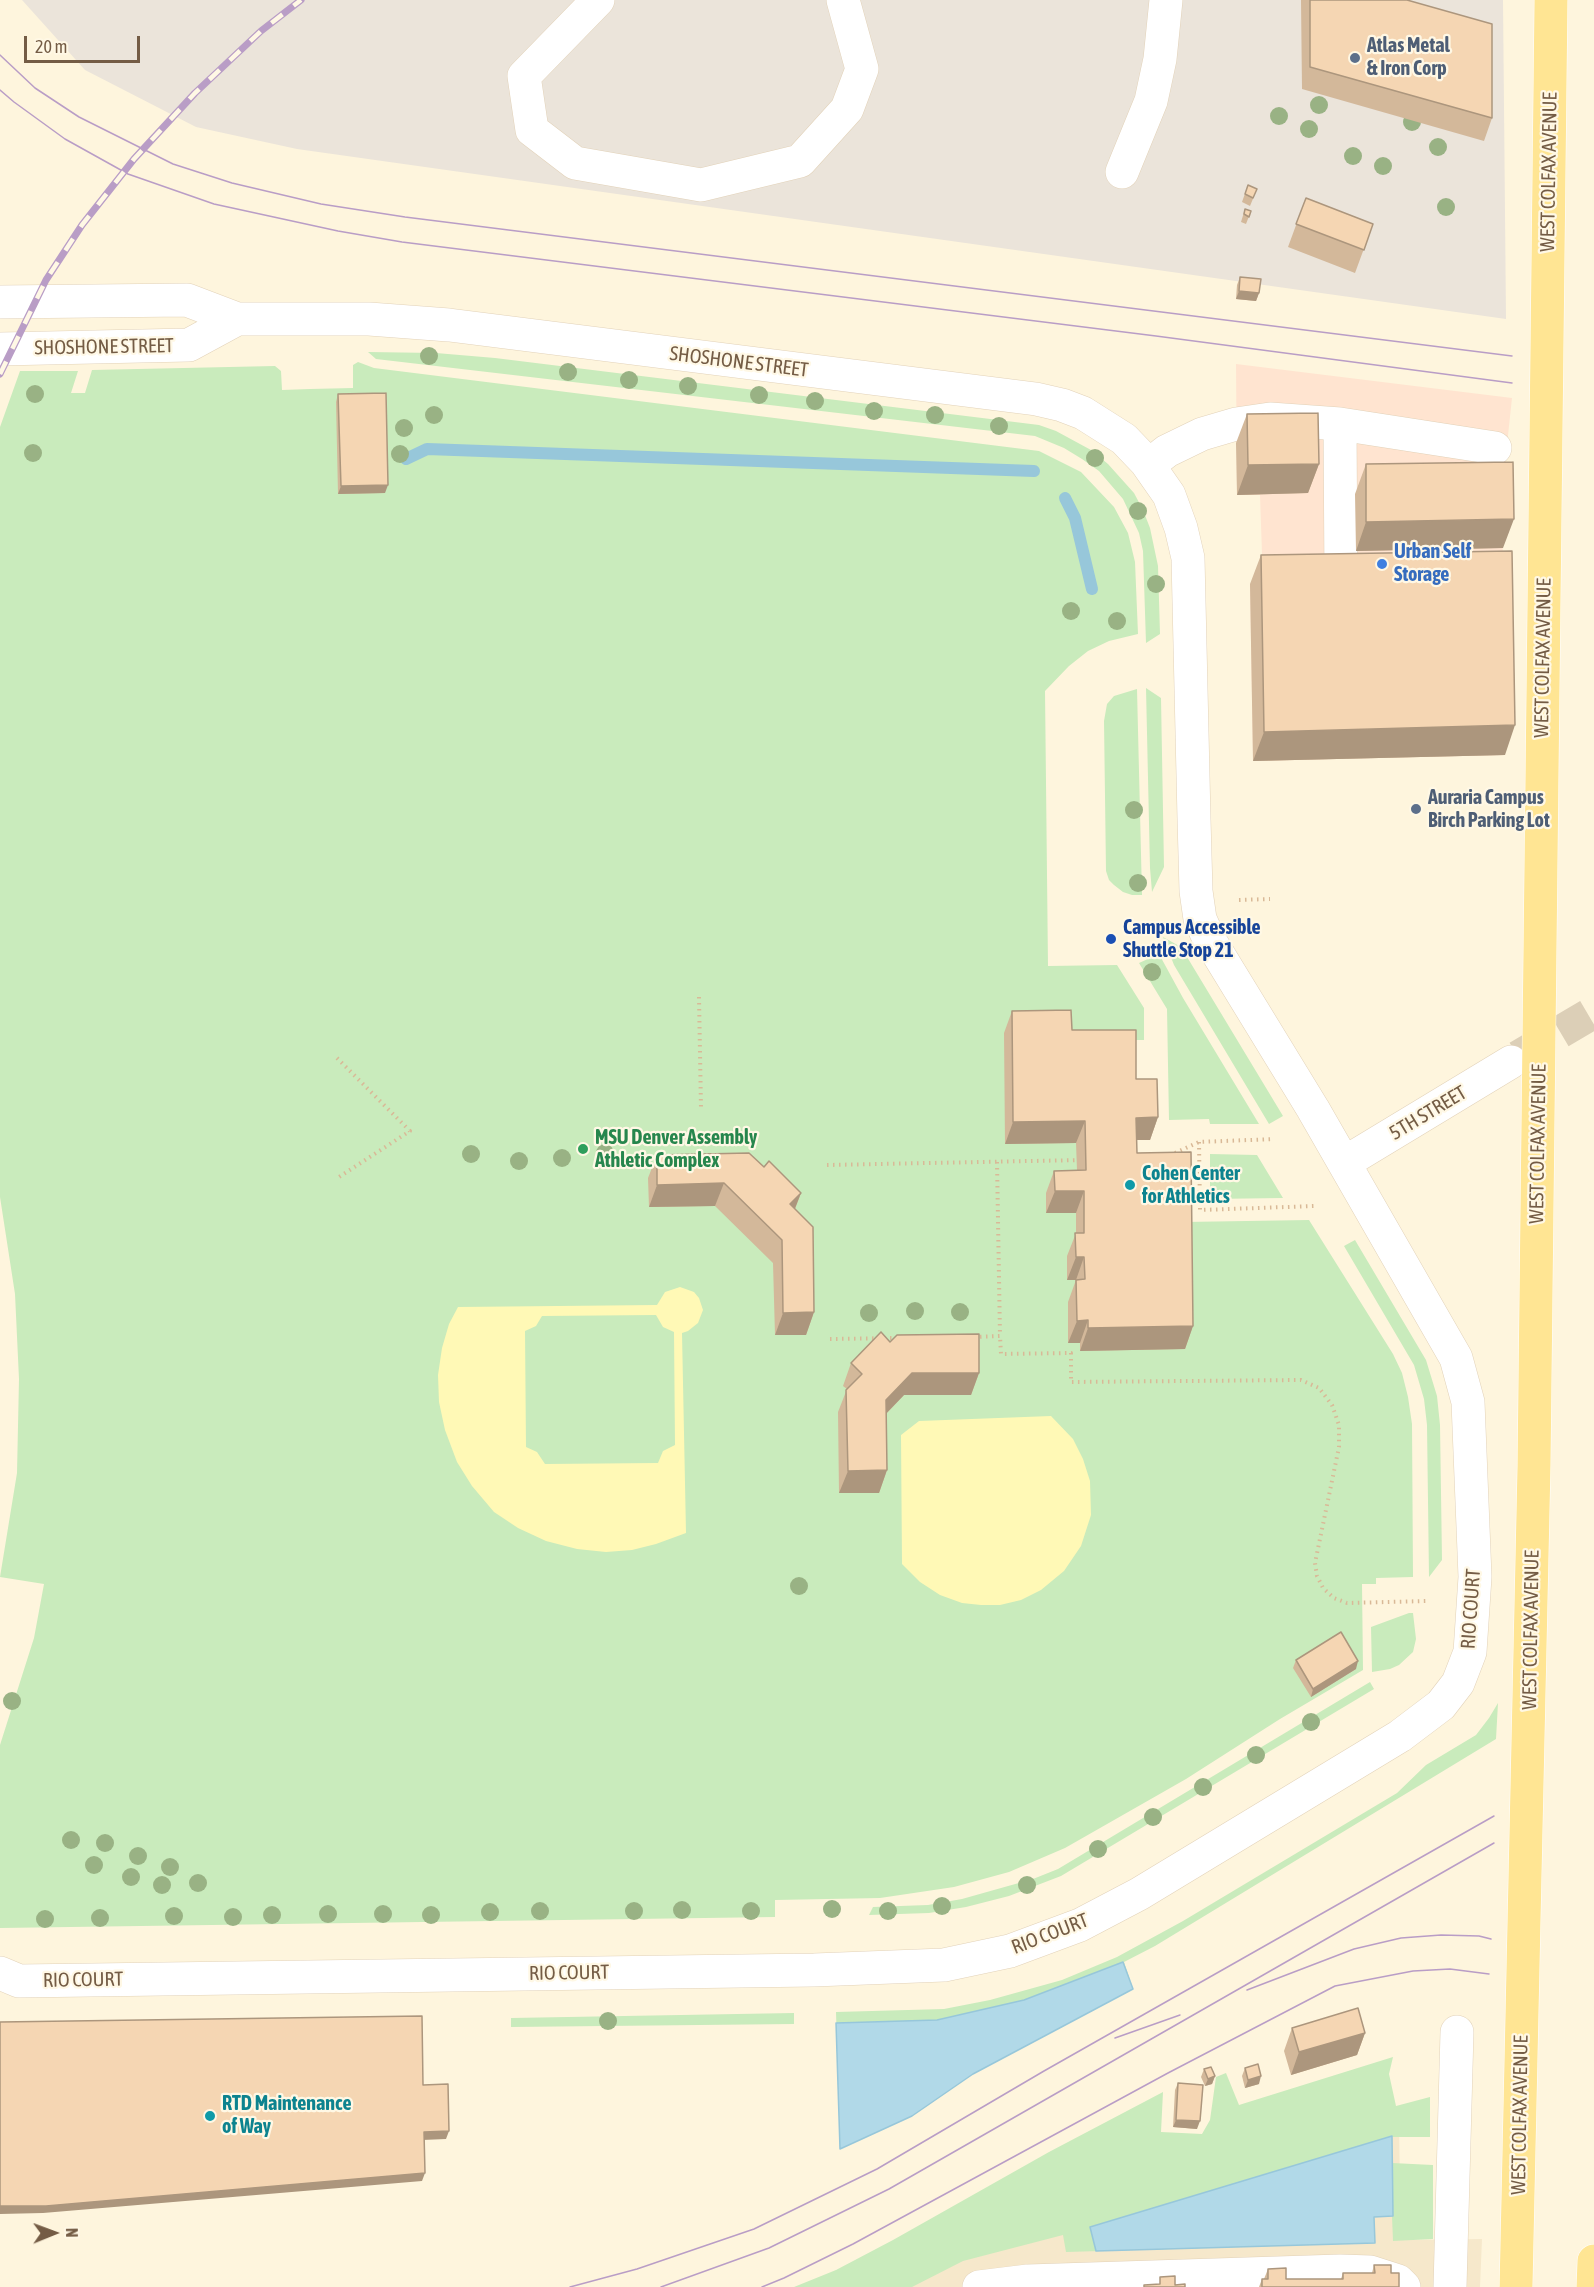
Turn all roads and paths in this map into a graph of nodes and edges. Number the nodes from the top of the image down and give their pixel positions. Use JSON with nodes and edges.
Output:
{"nodes":[{"id":1,"x":598,"y":0,"type":"edge"},
{"id":2,"x":843,"y":0,"type":"edge"},
{"id":3,"x":1166,"y":0,"type":"edge"},
{"id":4,"x":1551,"y":0,"type":"edge"},
{"id":5,"x":1122,"y":172,"type":"dead end"},
{"id":6,"x":0,"y":302,"type":"edge"},
{"id":7,"x":237,"y":319,"type":"junction"},
{"id":8,"x":0,"y":349,"type":"edge"},
{"id":9,"x":1340,"y":424,"type":"junction"},
{"id":10,"x":1496,"y":448,"type":"dead end"},
{"id":11,"x":1149,"y":465,"type":"junction"},
{"id":12,"x":1341,"y":583,"type":"edge"},
{"id":13,"x":1270,"y":899,"type":"dead end"},
{"id":14,"x":1239,"y":900,"type":"dead end"},
{"id":15,"x":699,"y":997,"type":"dead end"},
{"id":16,"x":337,"y":1058,"type":"dead end"},
{"id":17,"x":1511,"y":1062,"type":"tunnel mouth"},
{"id":18,"x":701,"y":1108,"type":"dead end"},
{"id":19,"x":1274,"y":1140,"type":"dead end"},
{"id":20,"x":1199,"y":1142,"type":"junction"},
{"id":21,"x":1166,"y":1157,"type":"edge"},
{"id":22,"x":1087,"y":1160,"type":"edge"},
{"id":23,"x":998,"y":1162,"type":"junction"},
{"id":24,"x":1344,"y":1163,"type":"junction"},
{"id":25,"x":827,"y":1165,"type":"dead end"},
{"id":26,"x":339,"y":1177,"type":"dead end"},
{"id":27,"x":1316,"y":1206,"type":"dead end"},
{"id":28,"x":1000,"y":1336,"type":"junction"},
{"id":29,"x":966,"y":1337,"type":"edge"},
{"id":30,"x":910,"y":1338,"type":"edge"},
{"id":31,"x":830,"y":1339,"type":"dead end"},
{"id":32,"x":1427,"y":1600,"type":"dead end"},
{"id":33,"x":6,"y":1981,"type":"edge"},
{"id":34,"x":1457,"y":2032,"type":"dead end"},
{"id":35,"x":1594,"y":2261,"type":"edge"},
{"id":36,"x":979,"y":2287,"type":"edge"},
{"id":37,"x":1404,"y":2287,"type":"edge"},
{"id":38,"x":1450,"y":2287,"type":"edge"},
{"id":39,"x":1515,"y":2287,"type":"edge"},
{"id":40,"x":1593,"y":2287,"type":"edge"}],
"edges":[{"from":1,"to":2,"type":"street"},
{"from":3,"to":5,"type":"street"},
{"from":4,"to":39,"type":"main road","name":"WEST COLFAX AVENUE","bridge":true},
{"from":6,"to":7,"type":"street","name":"SHOSHONE STREET"},
{"from":7,"to":8,"type":"street","name":"SHOSHONE STREET"},
{"from":7,"to":11,"type":"street","name":"SHOSHONE STREET"},
{"from":9,"to":10,"type":"street"},
{"from":9,"to":11,"type":"street"},
{"from":9,"to":12,"type":"street"},
{"from":11,"to":24,"type":"street","name":"SHOSHONE STREET"},
{"from":13,"to":14,"type":"path"},
{"from":15,"to":18,"type":"path"},
{"from":16,"to":26,"type":"path"},
{"from":17,"to":24,"type":"street","name":"5TH STREET"},
{"from":19,"to":20,"type":"path"},
{"from":20,"to":21,"type":"path"},
{"from":20,"to":27,"type":"path"},
{"from":22,"to":23,"type":"path"},
{"from":23,"to":25,"type":"path"},
{"from":23,"to":28,"type":"path"},
{"from":24,"to":33,"type":"street","name":"RIO COURT"},
{"from":28,"to":29,"type":"path"},
{"from":28,"to":32,"type":"path"},
{"from":30,"to":31,"type":"path"},
{"from":34,"to":38,"type":"street"},
{"from":35,"to":40,"type":"main road"},
{"from":36,"to":37,"type":"street"}]}
